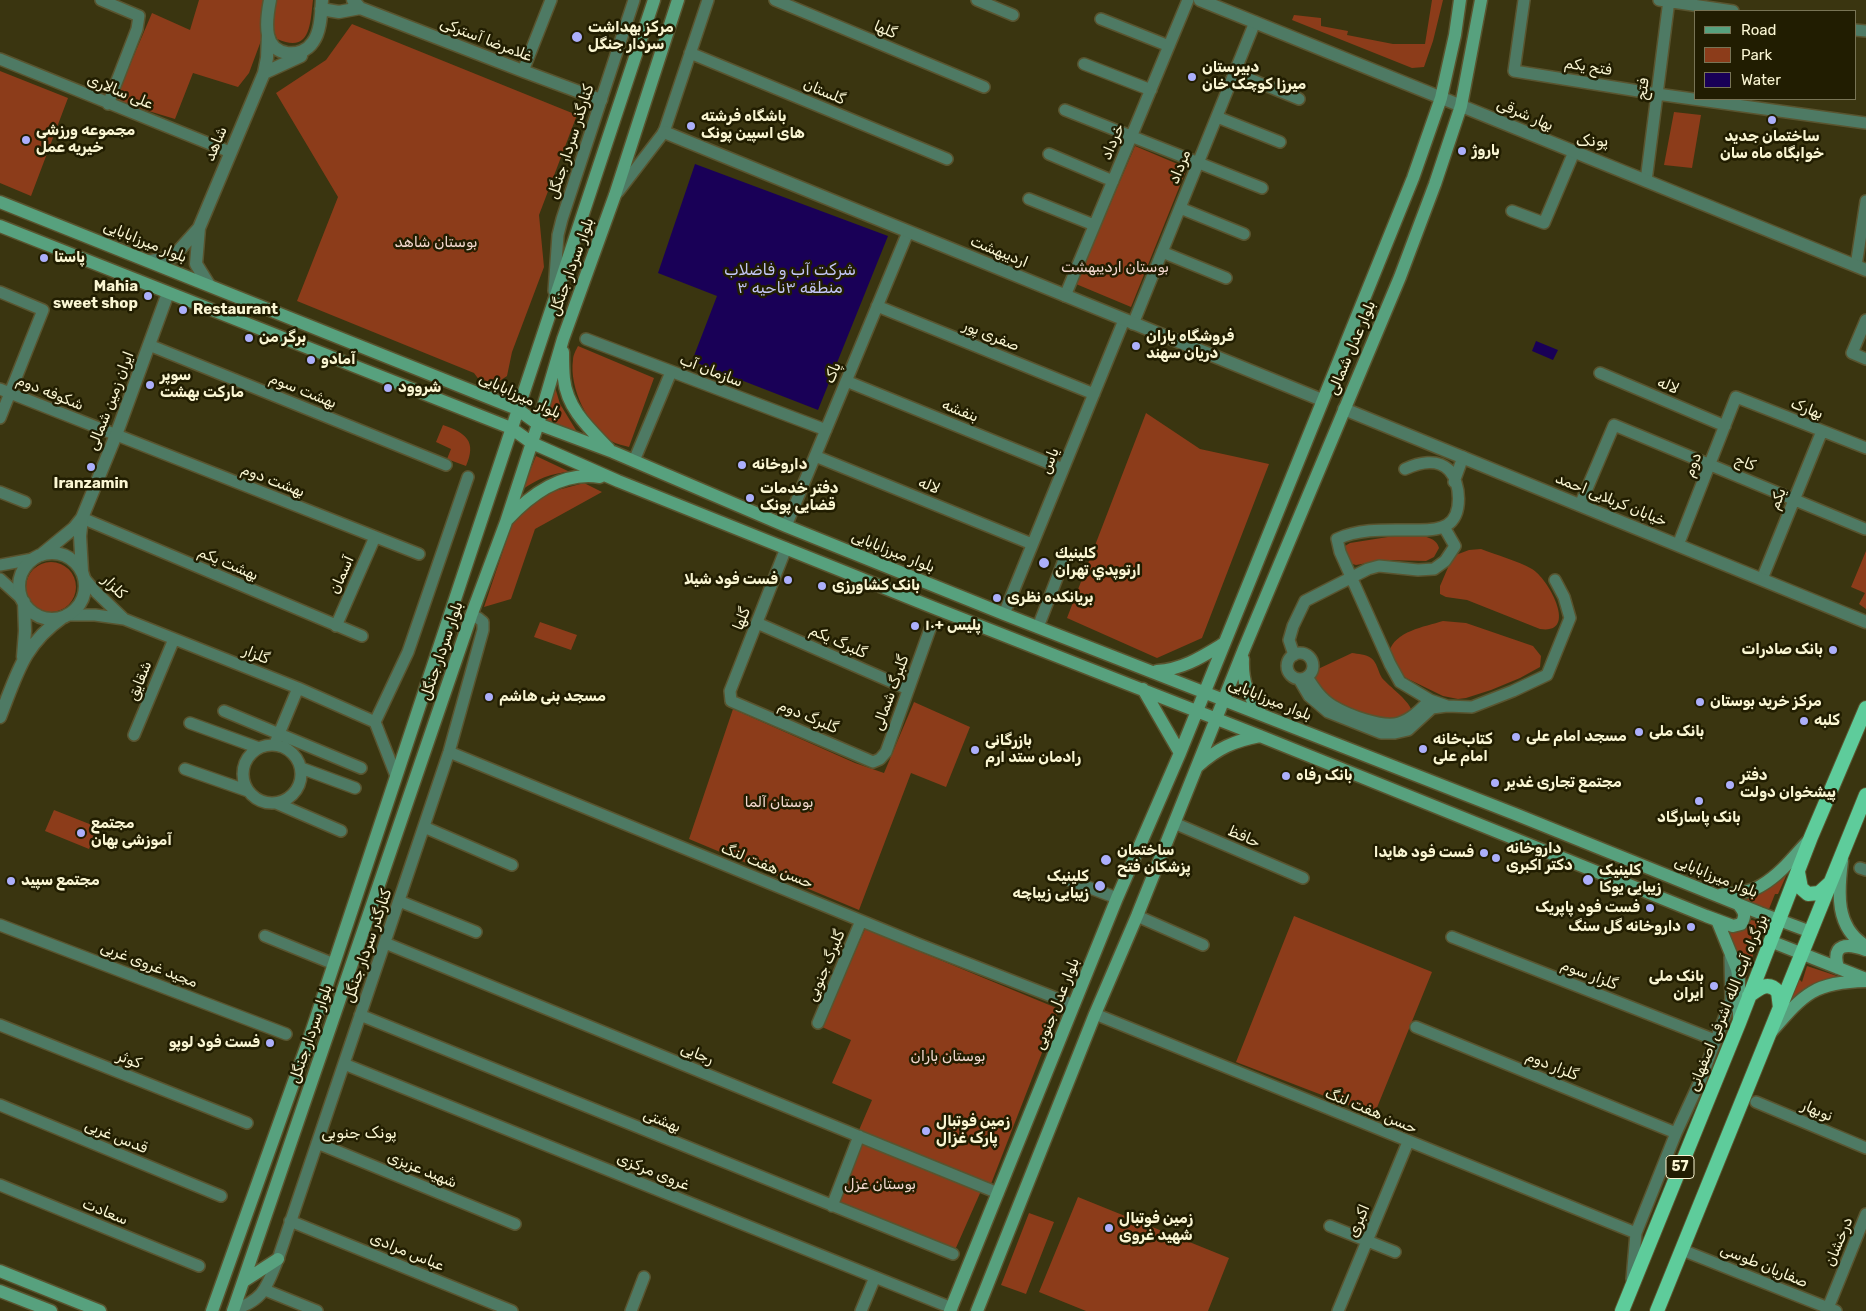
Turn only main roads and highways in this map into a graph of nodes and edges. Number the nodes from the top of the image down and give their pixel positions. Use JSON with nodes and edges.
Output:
{"nodes":[{"id":1,"x":654,"y":0,"type":"edge"},
{"id":2,"x":678,"y":0,"type":"edge"},
{"id":3,"x":1460,"y":0,"type":"edge"},
{"id":4,"x":1481,"y":0,"type":"edge"},
{"id":5,"x":0,"y":202,"type":"edge"},
{"id":6,"x":0,"y":226,"type":"edge"},
{"id":7,"x":563,"y":339,"type":"junction"},
{"id":8,"x":517,"y":409,"type":"junction"},
{"id":9,"x":538,"y":424,"type":"junction"},
{"id":10,"x":511,"y":428,"type":"junction"},
{"id":11,"x":532,"y":443,"type":"junction"},
{"id":12,"x":613,"y":452,"type":"junction"},
{"id":13,"x":618,"y":481,"type":"junction"},
{"id":14,"x":506,"y":522,"type":"junction"},
{"id":15,"x":1223,"y":644,"type":"junction"},
{"id":16,"x":1244,"y":649,"type":"junction"},
{"id":17,"x":1153,"y":672,"type":"junction"},
{"id":18,"x":1144,"y":689,"type":"junction"},
{"id":19,"x":1204,"y":691,"type":"junction"},
{"id":20,"x":1224,"y":699,"type":"junction"},
{"id":21,"x":1866,"y":708,"type":"edge"},
{"id":22,"x":1196,"y":711,"type":"junction"},
{"id":23,"x":1261,"y":714,"type":"junction"},
{"id":24,"x":1216,"y":719,"type":"junction"},
{"id":25,"x":1260,"y":736,"type":"junction"},
{"id":26,"x":1180,"y":752,"type":"junction"},
{"id":27,"x":1196,"y":768,"type":"junction"},
{"id":28,"x":1866,"y":794,"type":"edge"},
{"id":29,"x":1811,"y":837,"type":"junction"},
{"id":30,"x":1843,"y":852,"type":"junction"},
{"id":31,"x":1798,"y":872,"type":"junction"},
{"id":32,"x":1830,"y":883,"type":"junction"},
{"id":33,"x":1717,"y":895,"type":"junction"},
{"id":34,"x":1738,"y":904,"type":"junction"},
{"id":35,"x":1717,"y":920,"type":"junction"},
{"id":36,"x":1779,"y":920,"type":"junction"},
{"id":37,"x":1811,"y":932,"type":"junction"},
{"id":38,"x":1770,"y":941,"type":"junction"},
{"id":39,"x":1866,"y":948,"type":"edge"},
{"id":40,"x":1802,"y":953,"type":"junction"},
{"id":41,"x":1838,"y":968,"type":"junction"},
{"id":42,"x":1866,"y":980,"type":"edge"},
{"id":43,"x":1749,"y":996,"type":"junction"},
{"id":44,"x":1780,"y":1009,"type":"junction"},
{"id":45,"x":1739,"y":1023,"type":"junction"},
{"id":46,"x":1770,"y":1033,"type":"junction"},
{"id":47,"x":278,"y":1259,"type":"road end"},
{"id":48,"x":0,"y":1270,"type":"edge"},
{"id":49,"x":244,"y":1281,"type":"junction"},
{"id":50,"x":0,"y":1291,"type":"edge"},
{"id":51,"x":219,"y":1292,"type":"junction"},
{"id":52,"x":951,"y":1310,"type":"edge"},
{"id":53,"x":979,"y":1310,"type":"edge"},
{"id":54,"x":51,"y":1311,"type":"edge"},
{"id":55,"x":100,"y":1311,"type":"edge"},
{"id":56,"x":202,"y":1311,"type":"edge"},
{"id":57,"x":212,"y":1311,"type":"edge"},
{"id":58,"x":233,"y":1311,"type":"edge"},
{"id":59,"x":1622,"y":1311,"type":"edge"},
{"id":60,"x":1658,"y":1311,"type":"edge"}],
"edges":[{"from":1,"to":8,"type":"main road","name":"بلوار سردار جنگل"},
{"from":2,"to":7,"type":"main road","name":"بلوار سردار جنگل"},
{"from":3,"to":15,"type":"main road","name":"بلوار عدل شمالی"},
{"from":4,"to":16,"type":"main road","name":"بلوار عدل شمالی"},
{"from":5,"to":8,"type":"main road","name":"بلوار میرزابابایی"},
{"from":6,"to":10,"type":"main road"},
{"from":7,"to":9,"type":"main road","name":"بلوار سردار جنگل"},
{"from":7,"to":12,"type":"main road"},
{"from":8,"to":9,"type":"main road","name":"بلوار میرزابابایی"},
{"from":8,"to":10,"type":"main road","name":"بلوار سردار جنگل"},
{"from":9,"to":11,"type":"main road","name":"بلوار سردار جنگل"},
{"from":9,"to":12,"type":"main road","name":"بلوار میرزابابایی"},
{"from":10,"to":11,"type":"main road"},
{"from":10,"to":51,"type":"main road","name":"بلوار سردار جنگل"},
{"from":11,"to":13,"type":"main road"},
{"from":11,"to":14,"type":"main road","name":"بلوار سردار جنگل"},
{"from":12,"to":17,"type":"main road","name":"بلوار میرزابابایی"},
{"from":13,"to":14,"type":"main road"},
{"from":13,"to":18,"type":"main road"},
{"from":14,"to":49,"type":"main road","name":"بلوار سردار جنگل"},
{"from":15,"to":17,"type":"main road"},
{"from":15,"to":19,"type":"main road","name":"بلوار عدل شمالی"},
{"from":16,"to":20,"type":"main road","name":"بلوار عدل شمالی"},
{"from":16,"to":23,"type":"main road"},
{"from":17,"to":19,"type":"main road","name":"بلوار میرزابابایی"},
{"from":18,"to":22,"type":"main road"},
{"from":18,"to":26,"type":"main road"},
{"from":19,"to":20,"type":"main road","name":"بلوار میرزابابایی"},
{"from":19,"to":22,"type":"main road","name":"بلوار عدل شمالی"},
{"from":20,"to":23,"type":"main road","name":"بلوار میرزابابایی"},
{"from":20,"to":24,"type":"main road","name":"بلوار عدل شمالی"},
{"from":21,"to":29,"type":"highway","name":"بزرگراه آیت الله اشرفی اصفهانی","number":"57"},
{"from":22,"to":24,"type":"main road"},
{"from":22,"to":26,"type":"main road","name":"بلوار عدل جنوبی"},
{"from":23,"to":33,"type":"main road","name":"بلوار میرزابابایی"},
{"from":24,"to":25,"type":"main road"},
{"from":24,"to":27,"type":"main road"},
{"from":25,"to":27,"type":"main road"},
{"from":25,"to":35,"type":"main road"},
{"from":26,"to":52,"type":"main road","name":"بلوار عدل جنوبی"},
{"from":27,"to":53,"type":"main road"},
{"from":28,"to":30,"type":"highway","number":"57"},
{"from":29,"to":31,"type":"highway","name":"بزرگراه آیت الله اشرفی اصفهانی","number":"57"},
{"from":29,"to":33,"type":"main road"},
{"from":30,"to":32,"type":"highway","number":"57"},
{"from":30,"to":39,"type":"main road"},
{"from":31,"to":32,"type":"highway"},
{"from":31,"to":36,"type":"highway","name":"بزرگراه آیت الله اشرفی اصفهانی","number":"57"},
{"from":32,"to":37,"type":"highway","number":"57"},
{"from":33,"to":34,"type":"main road","name":"بلوار میرزابابایی"},
{"from":34,"to":35,"type":"main road"},
{"from":34,"to":36,"type":"main road","name":"بلوار میرزابابایی"},
{"from":35,"to":45,"type":"main road"},
{"from":36,"to":37,"type":"main road","name":"بلوار میرزابابایی"},
{"from":36,"to":38,"type":"highway","name":"بزرگراه آیت الله اشرفی اصفهانی","number":"57"},
{"from":37,"to":40,"type":"highway","number":"57"},
{"from":38,"to":40,"type":"main road"},
{"from":38,"to":43,"type":"highway","name":"بزرگراه آیت الله اشرفی اصفهانی","number":"57"},
{"from":39,"to":41,"type":"main road"},
{"from":40,"to":41,"type":"main road"},
{"from":40,"to":44,"type":"highway","number":"57"},
{"from":41,"to":42,"type":"main road"},
{"from":42,"to":46,"type":"main road"},
{"from":43,"to":44,"type":"highway"},
{"from":43,"to":45,"type":"highway","name":"بزرگراه آیت الله اشرفی اصفهانی","number":"57"},
{"from":44,"to":46,"type":"highway","number":"57"},
{"from":45,"to":59,"type":"highway","name":"بزرگراه آیت الله اشرفی اصفهانی","number":"57"},
{"from":46,"to":60,"type":"highway","number":"57"},
{"from":47,"to":49,"type":"main road"},
{"from":48,"to":55,"type":"main road"},
{"from":49,"to":58,"type":"main road","name":"بلوار سردار جنگل"},
{"from":50,"to":54,"type":"main road"},
{"from":51,"to":56,"type":"main road"},
{"from":51,"to":57,"type":"main road","name":"بلوار سردار جنگل"}]}
